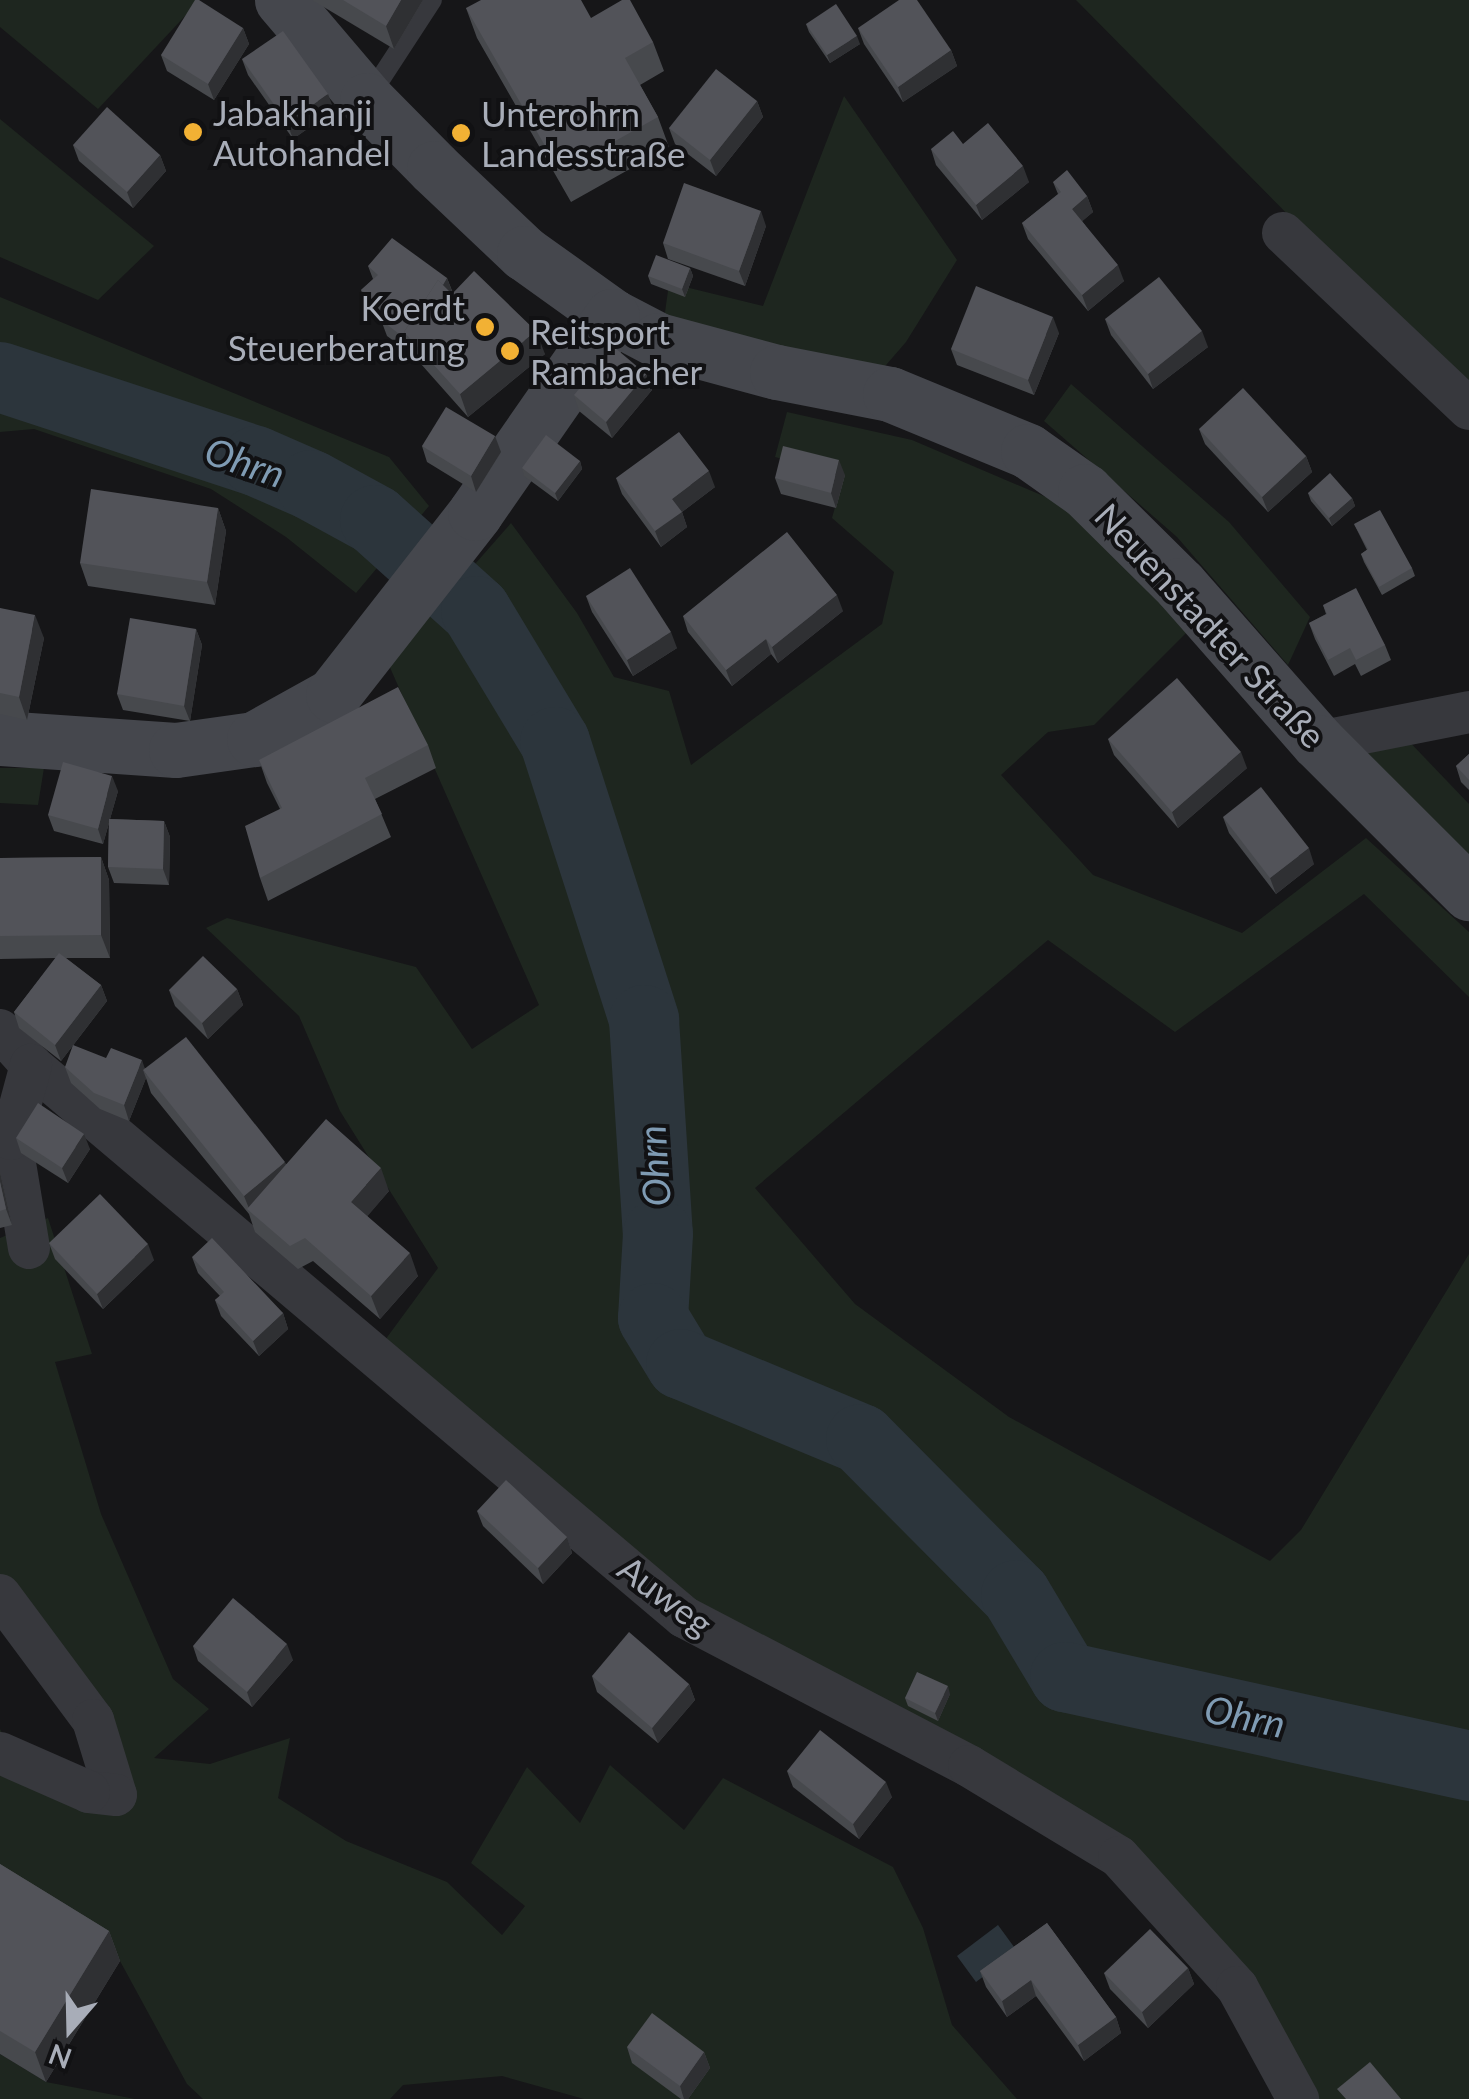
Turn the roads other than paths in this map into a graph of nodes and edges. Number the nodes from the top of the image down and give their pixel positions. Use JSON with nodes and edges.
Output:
{"nodes":[{"id":1,"x":282,"y":0,"type":"edge"},
{"id":2,"x":432,"y":0,"type":"edge"},
{"id":3,"x":367,"y":100,"type":"junction"},
{"id":4,"x":1283,"y":233,"type":"dead end"},
{"id":5,"x":612,"y":316,"type":"junction"},
{"id":6,"x":1469,"y":408,"type":"edge"},
{"id":7,"x":1469,"y":712,"type":"edge"},
{"id":8,"x":0,"y":738,"type":"edge"},
{"id":9,"x":1318,"y":742,"type":"junction"},
{"id":10,"x":1469,"y":893,"type":"edge"},
{"id":11,"x":0,"y":1030,"type":"edge"},
{"id":12,"x":31,"y":1065,"type":"junction"},
{"id":13,"x":29,"y":1248,"type":"dead end"},
{"id":14,"x":0,"y":1595,"type":"edge"},
{"id":15,"x":0,"y":1753,"type":"edge"},
{"id":16,"x":1298,"y":2099,"type":"edge"}],
"edges":[{"from":1,"to":3,"type":"main road","name":"Neuenstadter Straße"},
{"from":2,"to":3,"type":"lane"},
{"from":3,"to":5,"type":"main road","name":"Neuenstadter Straße"},
{"from":4,"to":6,"type":"street"},
{"from":5,"to":8,"type":"main road"},
{"from":5,"to":9,"type":"main road","name":"Neuenstadter Straße"},
{"from":7,"to":9,"type":"street"},
{"from":9,"to":10,"type":"main road","name":"Neuenstadter Straße"},
{"from":11,"to":12,"type":"street","name":"Auweg"},
{"from":12,"to":13,"type":"street"},
{"from":12,"to":16,"type":"street","name":"Auweg"},
{"from":14,"to":15,"type":"street"}]}
